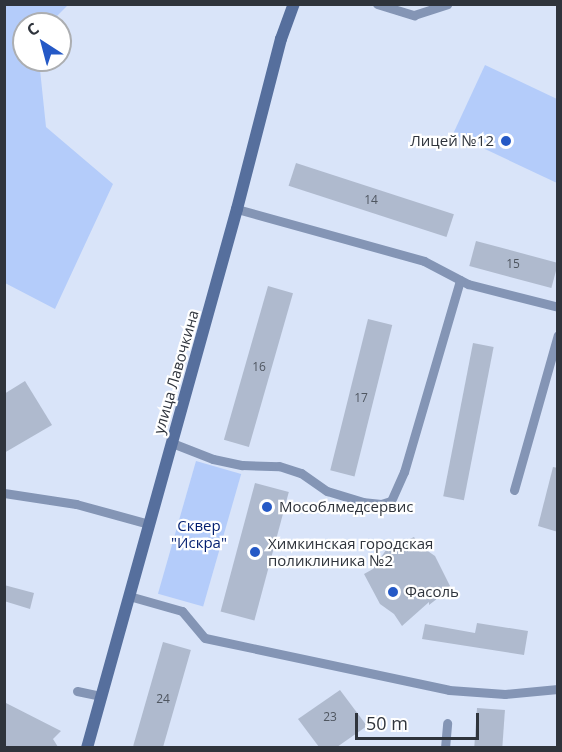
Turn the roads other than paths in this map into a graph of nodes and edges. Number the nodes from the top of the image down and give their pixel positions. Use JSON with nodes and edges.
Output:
{"nodes":[{"id":1,"x":294,"y":4,"type":"edge"},
{"id":2,"x":378,"y":4,"type":"edge"},
{"id":3,"x":447,"y":4,"type":"edge"},
{"id":4,"x":237,"y":209,"type":"junction"},
{"id":5,"x":460,"y":280,"type":"junction"},
{"id":6,"x":558,"y":307,"type":"edge"},
{"id":7,"x":558,"y":335,"type":"edge"},
{"id":8,"x":172,"y":443,"type":"junction"},
{"id":9,"x":514,"y":490,"type":"dead end"},
{"id":10,"x":4,"y":493,"type":"edge"},
{"id":11,"x":149,"y":524,"type":"junction"},
{"id":12,"x":129,"y":596,"type":"junction"},
{"id":13,"x":558,"y":690,"type":"edge"},
{"id":14,"x":77,"y":691,"type":"dead end"},
{"id":15,"x":101,"y":696,"type":"junction"},
{"id":16,"x":447,"y":723,"type":"dead end"},
{"id":17,"x":87,"y":747,"type":"edge"},
{"id":18,"x":445,"y":747,"type":"edge"}],
"edges":[{"from":1,"to":4,"type":"street","name":"улица Лавочкина"},
{"from":2,"to":3,"type":"lane"},
{"from":4,"to":5,"type":"lane"},
{"from":4,"to":8,"type":"street","name":"улица Лавочкина"},
{"from":5,"to":6,"type":"lane"},
{"from":5,"to":8,"type":"lane"},
{"from":7,"to":9,"type":"lane"},
{"from":8,"to":11,"type":"street","name":"улица Лавочкина"},
{"from":10,"to":11,"type":"lane"},
{"from":11,"to":12,"type":"street","name":"улица Лавочкина"},
{"from":12,"to":13,"type":"lane"},
{"from":12,"to":15,"type":"street","name":"улица Лавочкина"},
{"from":14,"to":15,"type":"lane"},
{"from":15,"to":17,"type":"street","name":"улица Лавочкина"},
{"from":16,"to":18,"type":"lane"}]}
